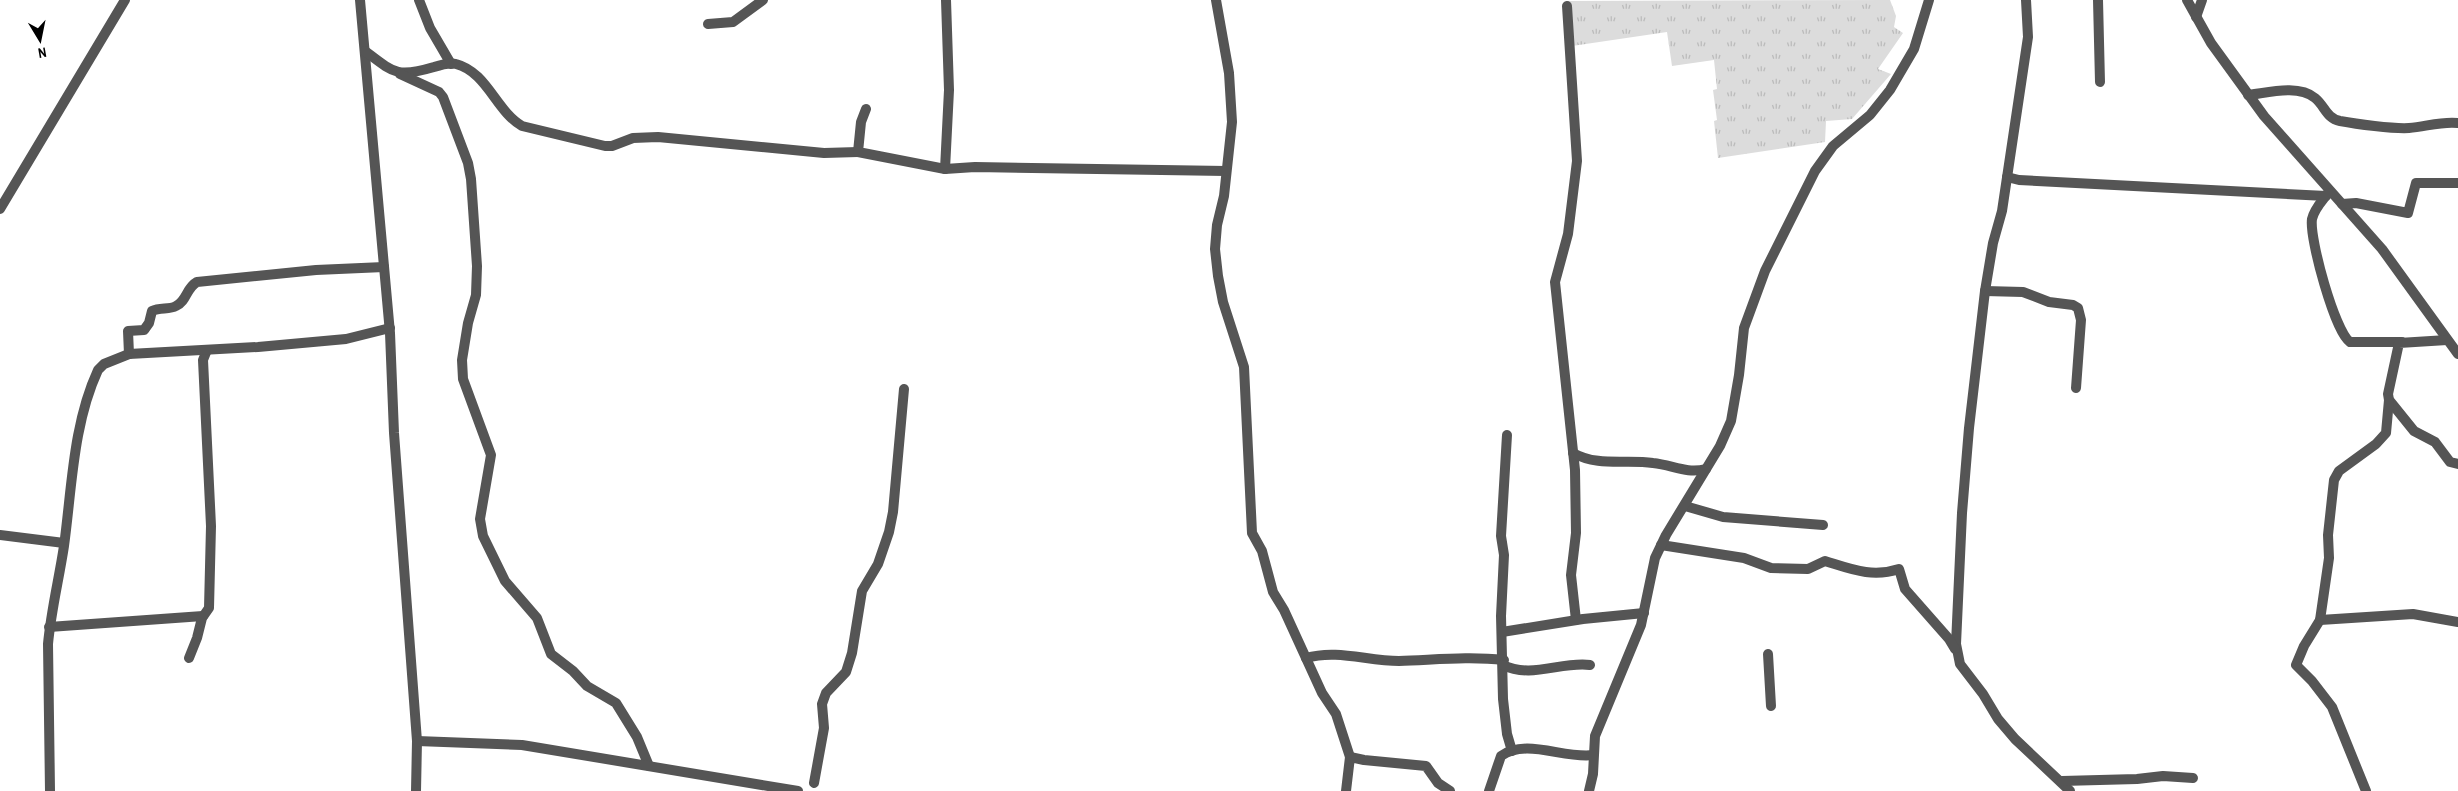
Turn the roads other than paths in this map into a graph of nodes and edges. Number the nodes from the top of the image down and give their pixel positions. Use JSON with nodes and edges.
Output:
{"nodes":[{"id":1,"x":125,"y":0,"type":"edge"},
{"id":2,"x":360,"y":0,"type":"edge"},
{"id":3,"x":419,"y":0,"type":"edge"},
{"id":4,"x":763,"y":0,"type":"edge"},
{"id":5,"x":946,"y":0,"type":"edge"},
{"id":6,"x":1216,"y":0,"type":"edge"},
{"id":7,"x":1929,"y":0,"type":"edge"},
{"id":8,"x":2026,"y":0,"type":"edge"},
{"id":9,"x":2098,"y":0,"type":"edge"},
{"id":10,"x":2187,"y":0,"type":"edge"},
{"id":11,"x":2202,"y":0,"type":"edge"},
{"id":12,"x":1567,"y":6,"type":"dead end"},
{"id":13,"x":2196,"y":17,"type":"junction"},
{"id":14,"x":708,"y":24,"type":"dead end"},
{"id":15,"x":365,"y":51,"type":"junction"},
{"id":16,"x":451,"y":64,"type":"junction"},
{"id":17,"x":400,"y":74,"type":"junction"},
{"id":18,"x":2100,"y":82,"type":"dead end"},
{"id":19,"x":2248,"y":95,"type":"junction"},
{"id":20,"x":866,"y":109,"type":"dead end"},
{"id":21,"x":2458,"y":123,"type":"edge"},
{"id":22,"x":858,"y":152,"type":"junction"},
{"id":23,"x":944,"y":169,"type":"junction"},
{"id":24,"x":1226,"y":171,"type":"junction"},
{"id":25,"x":2007,"y":177,"type":"junction"},
{"id":26,"x":2458,"y":183,"type":"edge"},
{"id":27,"x":2328,"y":193,"type":"junction"},
{"id":28,"x":2342,"y":204,"type":"junction"},
{"id":29,"x":0,"y":209,"type":"edge"},
{"id":30,"x":384,"y":267,"type":"junction"},
{"id":31,"x":1985,"y":291,"type":"junction"},
{"id":32,"x":390,"y":328,"type":"junction"},
{"id":33,"x":2447,"y":340,"type":"junction"},
{"id":34,"x":2402,"y":342,"type":"junction"},
{"id":35,"x":207,"y":350,"type":"junction"},
{"id":36,"x":129,"y":354,"type":"junction"},
{"id":37,"x":2458,"y":354,"type":"edge"},
{"id":38,"x":2076,"y":388,"type":"dead end"},
{"id":39,"x":904,"y":389,"type":"dead end"},
{"id":40,"x":2390,"y":400,"type":"junction"},
{"id":41,"x":1507,"y":435,"type":"dead end"},
{"id":42,"x":1573,"y":453,"type":"junction"},
{"id":43,"x":2458,"y":464,"type":"edge"},
{"id":44,"x":1706,"y":470,"type":"junction"},
{"id":45,"x":1685,"y":506,"type":"junction"},
{"id":46,"x":1823,"y":525,"type":"dead end"},
{"id":47,"x":0,"y":535,"type":"edge"},
{"id":48,"x":64,"y":543,"type":"junction"},
{"id":49,"x":1661,"y":544,"type":"junction"},
{"id":50,"x":1644,"y":613,"type":"junction"},
{"id":51,"x":203,"y":616,"type":"junction"},
{"id":52,"x":1576,"y":620,"type":"junction"},
{"id":53,"x":2320,"y":620,"type":"junction"},
{"id":54,"x":2458,"y":622,"type":"edge"},
{"id":55,"x":49,"y":627,"type":"junction"},
{"id":56,"x":1502,"y":632,"type":"junction"},
{"id":57,"x":1768,"y":654,"type":"dead end"},
{"id":58,"x":1957,"y":654,"type":"junction"},
{"id":59,"x":189,"y":658,"type":"dead end"},
{"id":60,"x":1306,"y":658,"type":"junction"},
{"id":61,"x":1504,"y":662,"type":"junction"},
{"id":62,"x":1590,"y":665,"type":"dead end"},
{"id":63,"x":1771,"y":706,"type":"dead end"},
{"id":64,"x":417,"y":741,"type":"junction"},
{"id":65,"x":1512,"y":751,"type":"junction"},
{"id":66,"x":1593,"y":755,"type":"junction"},
{"id":67,"x":1350,"y":757,"type":"junction"},
{"id":68,"x":649,"y":766,"type":"junction"},
{"id":69,"x":2193,"y":778,"type":"dead end"},
{"id":70,"x":2062,"y":781,"type":"junction"},
{"id":71,"x":814,"y":783,"type":"dead end"},
{"id":72,"x":50,"y":791,"type":"edge"},
{"id":73,"x":416,"y":791,"type":"edge"},
{"id":74,"x":798,"y":791,"type":"edge"},
{"id":75,"x":1346,"y":791,"type":"edge"},
{"id":76,"x":1450,"y":791,"type":"edge"},
{"id":77,"x":1489,"y":791,"type":"edge"},
{"id":78,"x":1589,"y":791,"type":"edge"},
{"id":79,"x":2070,"y":791,"type":"edge"},
{"id":80,"x":2366,"y":791,"type":"edge"}],
"edges":[{"from":1,"to":29,"type":"street"},
{"from":2,"to":15,"type":"street"},
{"from":3,"to":16,"type":"street"},
{"from":4,"to":14,"type":"street"},
{"from":5,"to":23,"type":"street"},
{"from":6,"to":24,"type":"street"},
{"from":7,"to":44,"type":"street"},
{"from":8,"to":25,"type":"street"},
{"from":9,"to":18,"type":"street"},
{"from":10,"to":13,"type":"street"},
{"from":11,"to":13,"type":"street"},
{"from":12,"to":42,"type":"street"},
{"from":13,"to":19,"type":"street"},
{"from":15,"to":17,"type":"street"},
{"from":15,"to":30,"type":"street"},
{"from":16,"to":17,"type":"street"},
{"from":16,"to":22,"type":"street"},
{"from":17,"to":68,"type":"street"},
{"from":19,"to":21,"type":"street"},
{"from":19,"to":27,"type":"street"},
{"from":20,"to":22,"type":"street"},
{"from":22,"to":23,"type":"street"},
{"from":23,"to":24,"type":"street"},
{"from":24,"to":60,"type":"street"},
{"from":25,"to":27,"type":"street"},
{"from":25,"to":31,"type":"street"},
{"from":26,"to":28,"type":"street"},
{"from":27,"to":28,"type":"street"},
{"from":27,"to":34,"type":"street"},
{"from":28,"to":33,"type":"street"},
{"from":30,"to":32,"type":"street"},
{"from":30,"to":36,"type":"street"},
{"from":31,"to":38,"type":"street"},
{"from":31,"to":58,"type":"street"},
{"from":32,"to":35,"type":"street"},
{"from":32,"to":64,"type":"street"},
{"from":33,"to":34,"type":"street"},
{"from":33,"to":37,"type":"street"},
{"from":34,"to":40,"type":"street"},
{"from":35,"to":36,"type":"street"},
{"from":35,"to":51,"type":"street"},
{"from":36,"to":48,"type":"street"},
{"from":39,"to":71,"type":"street"},
{"from":40,"to":43,"type":"street"},
{"from":40,"to":53,"type":"street"},
{"from":41,"to":56,"type":"street"},
{"from":42,"to":44,"type":"street"},
{"from":42,"to":52,"type":"street"},
{"from":44,"to":45,"type":"street"},
{"from":45,"to":46,"type":"street"},
{"from":45,"to":49,"type":"street"},
{"from":47,"to":48,"type":"street"},
{"from":48,"to":55,"type":"street"},
{"from":49,"to":50,"type":"street"},
{"from":49,"to":58,"type":"street"},
{"from":50,"to":52,"type":"street"},
{"from":50,"to":66,"type":"street"},
{"from":51,"to":55,"type":"street"},
{"from":51,"to":59,"type":"street"},
{"from":52,"to":56,"type":"street"},
{"from":53,"to":54,"type":"street"},
{"from":53,"to":80,"type":"street"},
{"from":55,"to":72,"type":"street"},
{"from":56,"to":61,"type":"street"},
{"from":57,"to":63,"type":"street"},
{"from":58,"to":70,"type":"street"},
{"from":60,"to":61,"type":"street"},
{"from":60,"to":67,"type":"street"},
{"from":61,"to":62,"type":"street"},
{"from":61,"to":65,"type":"street"},
{"from":64,"to":68,"type":"street"},
{"from":64,"to":73,"type":"street"},
{"from":65,"to":66,"type":"street"},
{"from":65,"to":77,"type":"street"},
{"from":66,"to":78,"type":"street"},
{"from":67,"to":75,"type":"street"},
{"from":67,"to":76,"type":"street"},
{"from":68,"to":74,"type":"street"},
{"from":69,"to":70,"type":"street"},
{"from":70,"to":79,"type":"street"}]}
